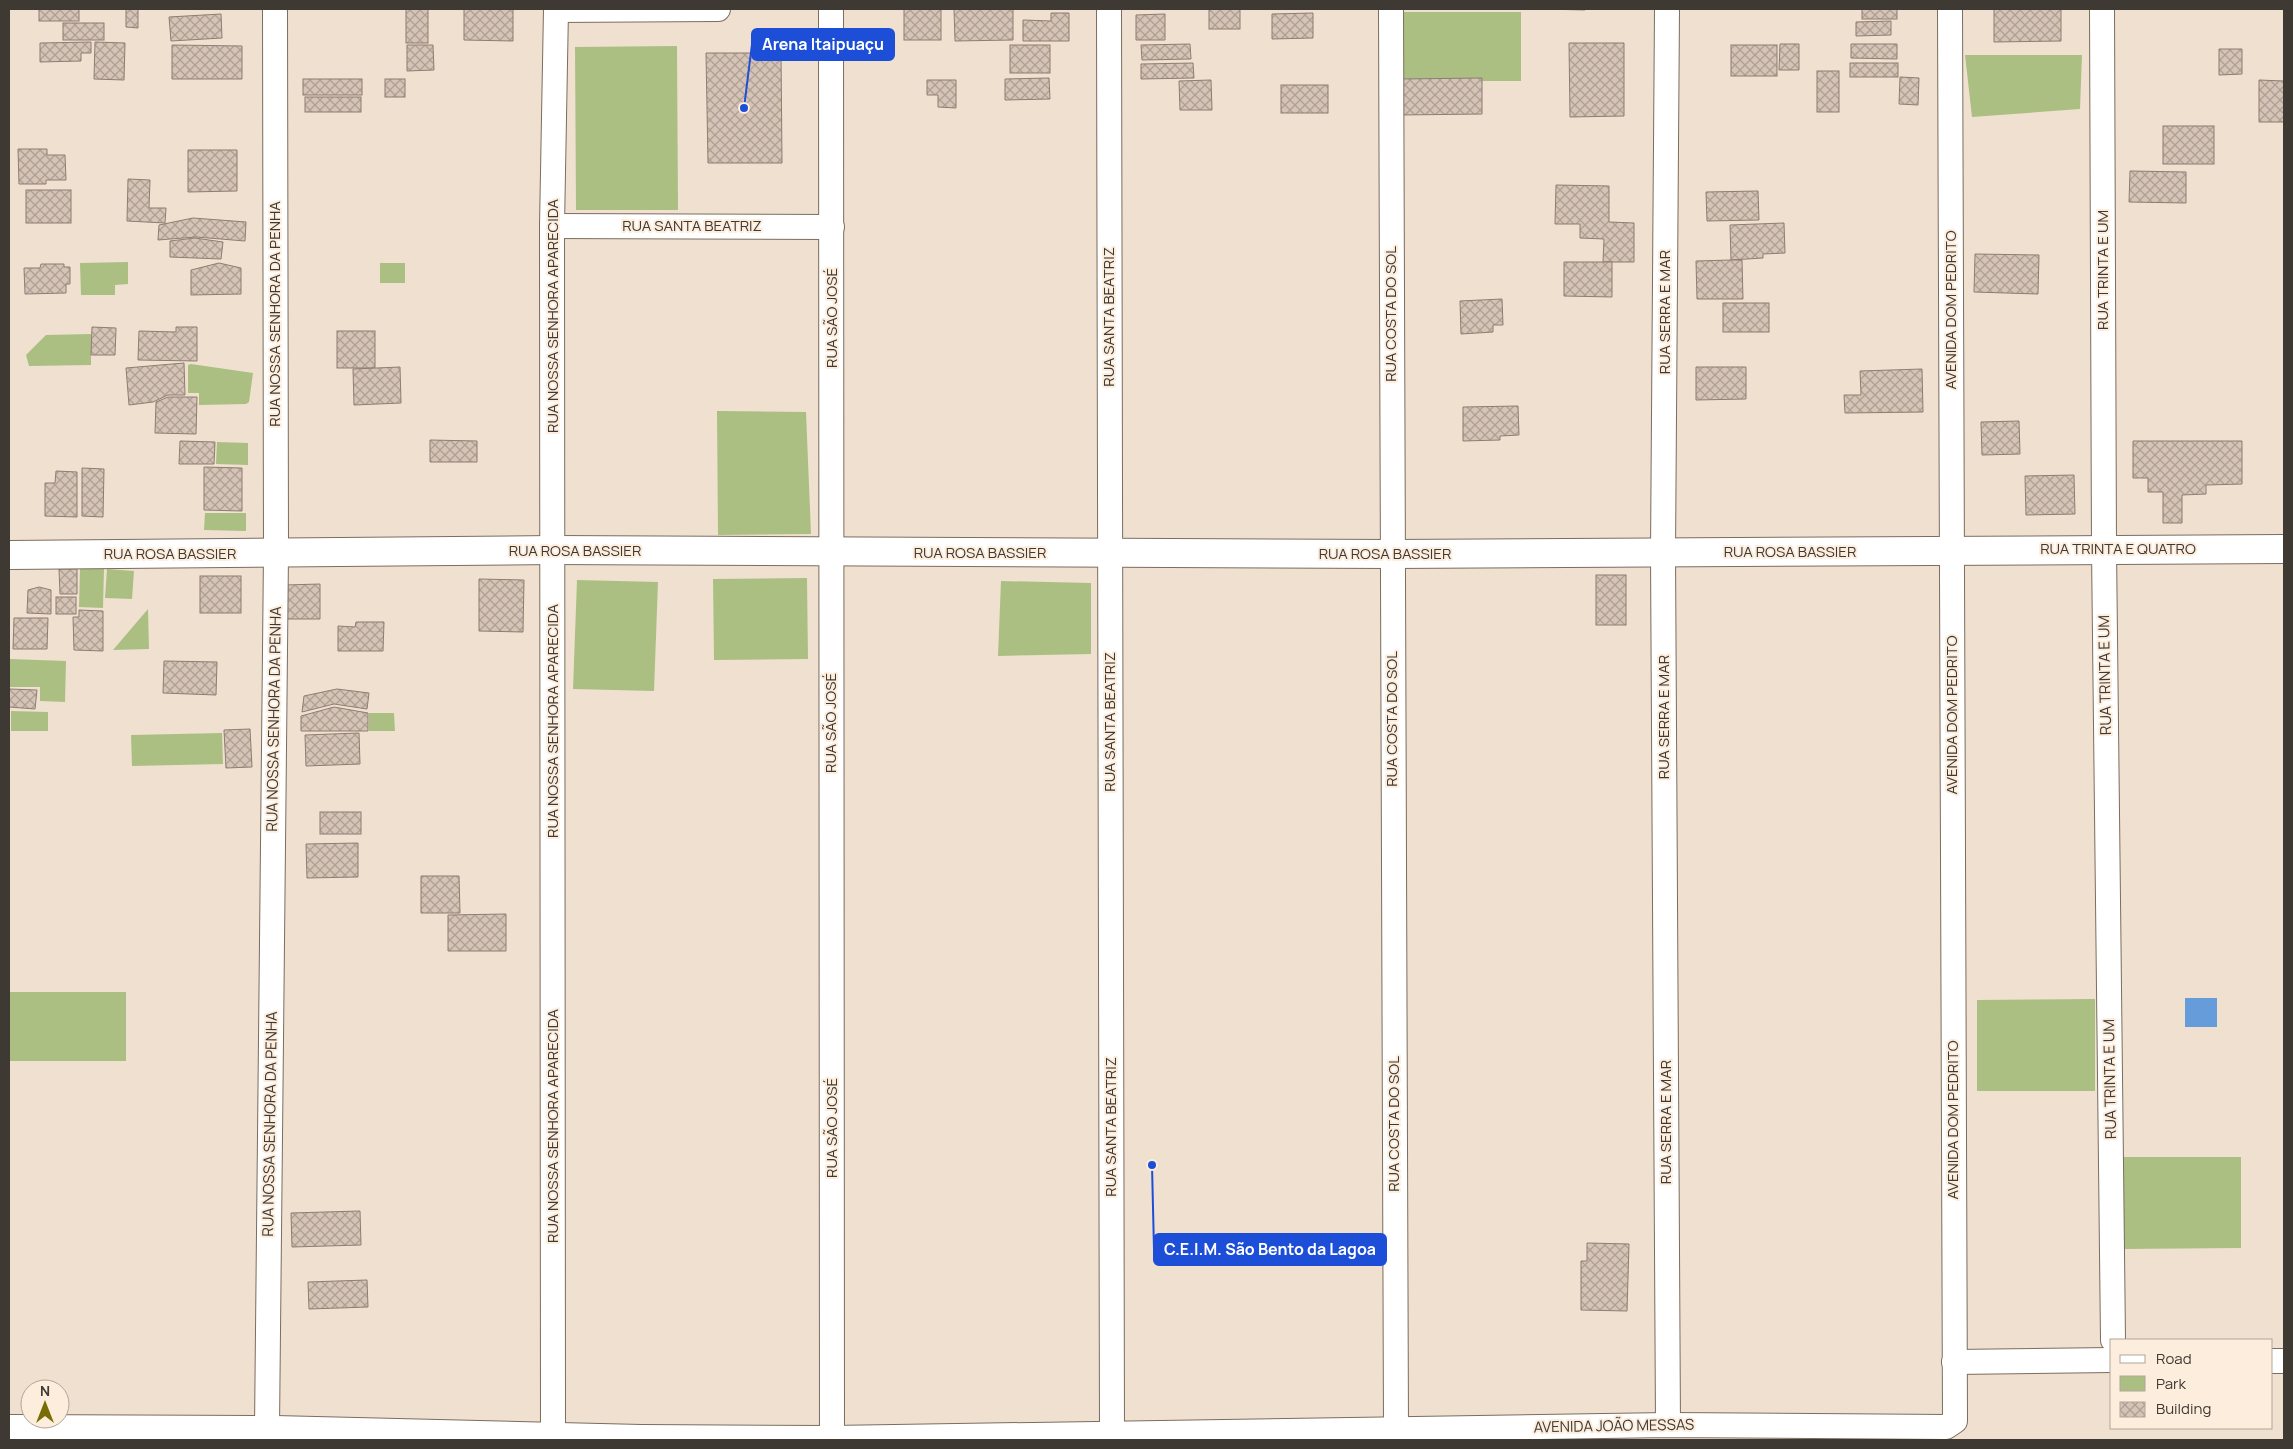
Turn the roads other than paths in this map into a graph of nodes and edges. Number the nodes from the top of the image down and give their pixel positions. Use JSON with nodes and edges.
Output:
{"nodes":[{"id":1,"x":275,"y":9,"type":"edge"},
{"id":2,"x":556,"y":9,"type":"edge"},
{"id":3,"x":718,"y":9,"type":"edge"},
{"id":4,"x":831,"y":9,"type":"edge"},
{"id":5,"x":1109,"y":9,"type":"edge"},
{"id":6,"x":1391,"y":9,"type":"edge"},
{"id":7,"x":1667,"y":9,"type":"edge"},
{"id":8,"x":1950,"y":9,"type":"edge"},
{"id":9,"x":2102,"y":9,"type":"edge"},
{"id":10,"x":552,"y":226,"type":"junction"},
{"id":11,"x":832,"y":227,"type":"junction"},
{"id":12,"x":2104,"y":549,"type":"junction"},
{"id":13,"x":2284,"y":549,"type":"edge"},
{"id":14,"x":553,"y":550,"type":"junction"},
{"id":15,"x":1952,"y":551,"type":"junction"},
{"id":16,"x":831,"y":552,"type":"junction"},
{"id":17,"x":276,"y":553,"type":"junction"},
{"id":18,"x":1109,"y":553,"type":"junction"},
{"id":19,"x":1663,"y":553,"type":"junction"},
{"id":20,"x":1392,"y":554,"type":"junction"},
{"id":21,"x":9,"y":555,"type":"edge"},
{"id":22,"x":2113,"y":1339,"type":"edge"},
{"id":23,"x":2110,"y":1360,"type":"edge"},
{"id":24,"x":1954,"y":1362,"type":"junction"},
{"id":25,"x":1954,"y":1421,"type":"joint"},
{"id":26,"x":1668,"y":1425,"type":"junction"},
{"id":27,"x":9,"y":1427,"type":"edge"},
{"id":28,"x":267,"y":1428,"type":"junction"},
{"id":29,"x":1396,"y":1429,"type":"junction"},
{"id":30,"x":1112,"y":1435,"type":"junction"},
{"id":31,"x":552,"y":1437,"type":"edge"},
{"id":32,"x":832,"y":1438,"type":"junction"}],
"edges":[{"from":1,"to":17,"type":"street","name":"RUA NOSSA SENHORA DA PENHA"},
{"from":2,"to":3,"type":"street"},
{"from":2,"to":10,"type":"street","name":"RUA NOSSA SENHORA APARECIDA"},
{"from":4,"to":11,"type":"street","name":"RUA SÃO JOSÉ"},
{"from":5,"to":18,"type":"street","name":"RUA SANTA BEATRIZ"},
{"from":6,"to":20,"type":"street","name":"RUA COSTA DO SOL"},
{"from":7,"to":19,"type":"street","name":"RUA SERRA E MAR"},
{"from":8,"to":15,"type":"street","name":"AVENIDA DOM PEDRITO"},
{"from":9,"to":12,"type":"street","name":"RUA TRINTA E UM"},
{"from":10,"to":11,"type":"street","name":"RUA SANTA BEATRIZ"},
{"from":10,"to":14,"type":"street","name":"RUA NOSSA SENHORA APARECIDA"},
{"from":11,"to":16,"type":"street","name":"RUA SÃO JOSÉ"},
{"from":12,"to":13,"type":"street","name":"RUA TRINTA E QUATRO"},
{"from":12,"to":15,"type":"street","name":"RUA TRINTA E QUATRO"},
{"from":12,"to":22,"type":"street","name":"RUA TRINTA E UM"},
{"from":14,"to":16,"type":"street","name":"RUA ROSA BASSIER"},
{"from":14,"to":17,"type":"street","name":"RUA ROSA BASSIER"},
{"from":14,"to":31,"type":"street","name":"RUA NOSSA SENHORA APARECIDA"},
{"from":15,"to":19,"type":"street","name":"RUA ROSA BASSIER"},
{"from":15,"to":24,"type":"street","name":"AVENIDA DOM PEDRITO"},
{"from":16,"to":18,"type":"street","name":"RUA ROSA BASSIER"},
{"from":16,"to":32,"type":"street","name":"RUA SÃO JOSÉ"},
{"from":17,"to":21,"type":"street","name":"RUA ROSA BASSIER"},
{"from":17,"to":28,"type":"street","name":"RUA NOSSA SENHORA DA PENHA"},
{"from":18,"to":20,"type":"street","name":"RUA ROSA BASSIER"},
{"from":18,"to":30,"type":"street","name":"RUA SANTA BEATRIZ"},
{"from":19,"to":20,"type":"street","name":"RUA ROSA BASSIER"},
{"from":19,"to":26,"type":"street","name":"RUA SERRA E MAR"},
{"from":20,"to":29,"type":"street","name":"RUA COSTA DO SOL"},
{"from":23,"to":24,"type":"street"},
{"from":24,"to":25,"type":"street","name":"AVENIDA DOM PEDRITO"},
{"from":25,"to":26,"type":"street","name":"AVENIDA JOÃO MESSAS"},
{"from":26,"to":29,"type":"street","name":"AVENIDA JOÃO MESSAS"},
{"from":27,"to":28,"type":"street","name":"AVENIDA JOÃO MESSAS"},
{"from":28,"to":31,"type":"street","name":"AVENIDA JOÃO MESSAS"},
{"from":29,"to":30,"type":"street","name":"AVENIDA JOÃO MESSAS"},
{"from":30,"to":32,"type":"street","name":"AVENIDA JOÃO MESSAS"},
{"from":31,"to":32,"type":"street","name":"AVENIDA JOÃO MESSAS"}]}
